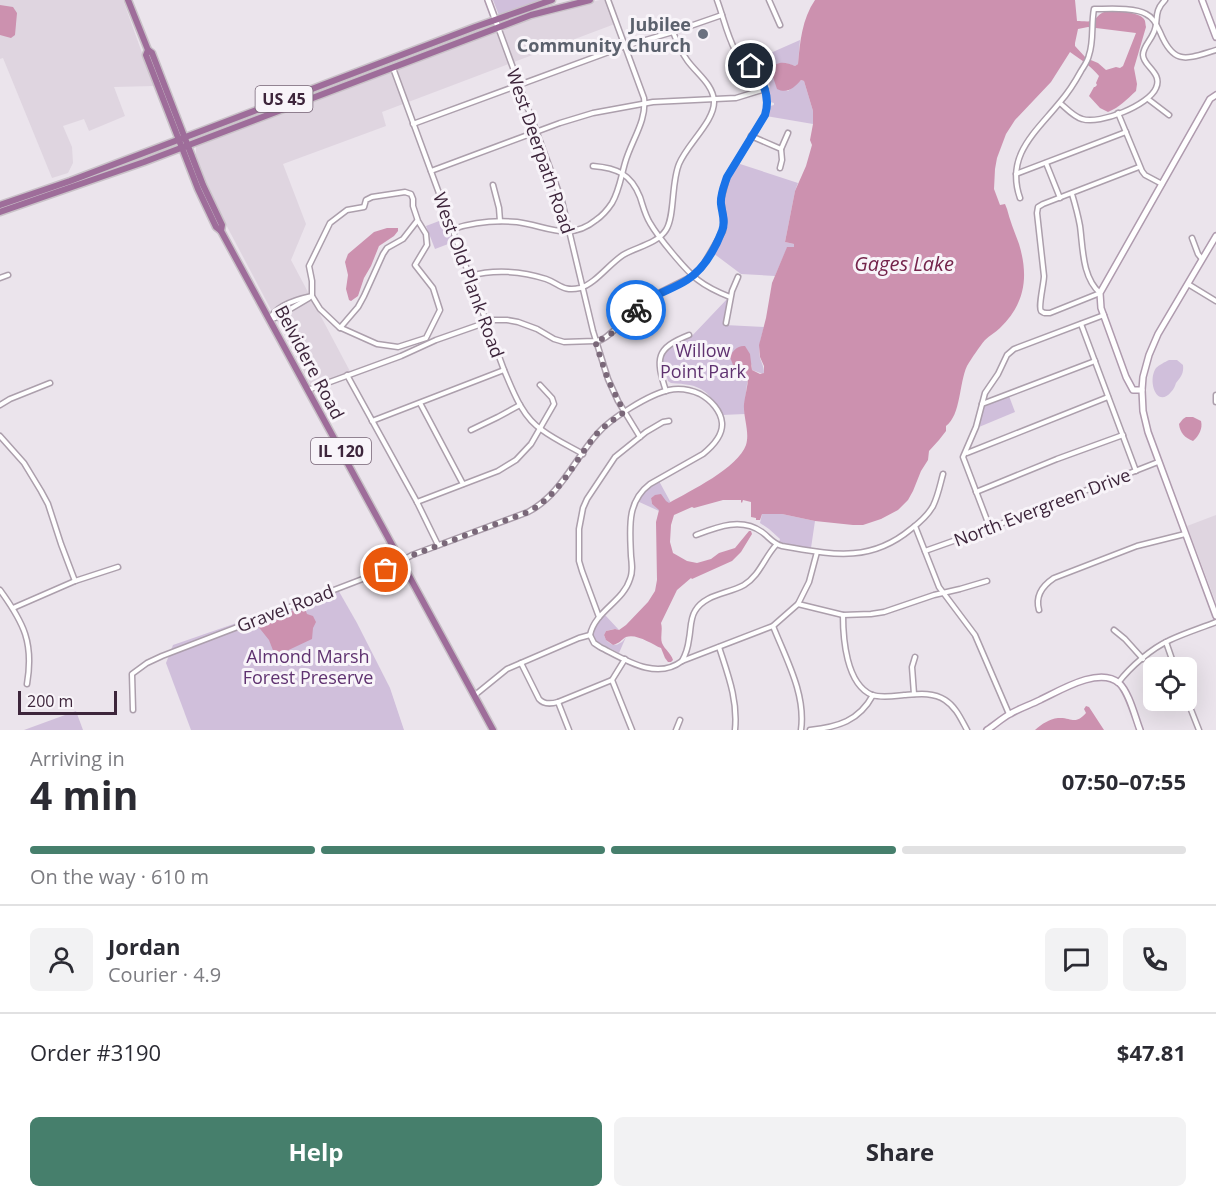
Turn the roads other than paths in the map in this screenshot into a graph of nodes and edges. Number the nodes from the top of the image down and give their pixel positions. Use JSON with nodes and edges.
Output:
{"nodes":[{"id":1,"x":128,"y":0,"type":"edge"},
{"id":2,"x":488,"y":0,"type":"edge"},
{"id":3,"x":552,"y":0,"type":"edge"},
{"id":4,"x":590,"y":0,"type":"edge"},
{"id":5,"x":608,"y":0,"type":"edge"},
{"id":6,"x":717,"y":0,"type":"edge"},
{"id":7,"x":769,"y":0,"type":"edge"},
{"id":8,"x":1166,"y":0,"type":"edge"},
{"id":9,"x":1202,"y":0,"type":"edge"},
{"id":10,"x":722,"y":15,"type":"junction"},
{"id":11,"x":1155,"y":21,"type":"junction"},
{"id":12,"x":497,"y":23,"type":"junction"},
{"id":13,"x":780,"y":25,"type":"dead end"},
{"id":14,"x":673,"y":32,"type":"junction"},
{"id":15,"x":1216,"y":37,"type":"edge"},
{"id":16,"x":441,"y":40,"type":"junction"},
{"id":17,"x":625,"y":46,"type":"junction"},
{"id":18,"x":444,"y":48,"type":"junction"},
{"id":19,"x":1216,"y":50,"type":"edge"},
{"id":20,"x":393,"y":67,"type":"junction"},
{"id":21,"x":519,"y":85,"type":"junction"},
{"id":22,"x":765,"y":89,"type":"junction"},
{"id":23,"x":1216,"y":94,"type":"edge"},
{"id":24,"x":1148,"y":99,"type":"junction"},
{"id":25,"x":714,"y":100,"type":"junction"},
{"id":26,"x":645,"y":103,"type":"junction"},
{"id":27,"x":1060,"y":103,"type":"junction"},
{"id":28,"x":1118,"y":113,"type":"junction"},
{"id":29,"x":1169,"y":115,"type":"dead end"},
{"id":30,"x":413,"y":124,"type":"junction"},
{"id":31,"x":536,"y":132,"type":"junction"},
{"id":32,"x":788,"y":132,"type":"dead end"},
{"id":33,"x":1126,"y":132,"type":"junction"},
{"id":34,"x":751,"y":136,"type":"junction"},
{"id":35,"x":181,"y":138,"type":"junction"},
{"id":36,"x":184,"y":146,"type":"junction"},
{"id":37,"x":781,"y":149,"type":"junction"},
{"id":38,"x":1046,"y":163,"type":"junction"},
{"id":39,"x":593,"y":166,"type":"dead end"},
{"id":40,"x":1139,"y":167,"type":"junction"},
{"id":41,"x":780,"y":168,"type":"dead end"},
{"id":42,"x":430,"y":171,"type":"junction"},
{"id":43,"x":622,"y":172,"type":"junction"},
{"id":44,"x":1016,"y":174,"type":"junction"},
{"id":45,"x":1162,"y":184,"type":"junction"},
{"id":46,"x":493,"y":185,"type":"dead end"},
{"id":47,"x":1072,"y":194,"type":"junction"},
{"id":48,"x":1020,"y":198,"type":"dead end"},
{"id":49,"x":1059,"y":198,"type":"junction"},
{"id":50,"x":0,"y":205,"type":"edge"},
{"id":51,"x":0,"y":212,"type":"edge"},
{"id":52,"x":418,"y":221,"type":"junction"},
{"id":53,"x":500,"y":221,"type":"junction"},
{"id":54,"x":453,"y":229,"type":"junction"},
{"id":55,"x":570,"y":232,"type":"junction"},
{"id":56,"x":1216,"y":236,"type":"edge"},
{"id":57,"x":660,"y":237,"type":"junction"},
{"id":58,"x":1192,"y":238,"type":"dead end"},
{"id":59,"x":1203,"y":259,"type":"junction"},
{"id":60,"x":8,"y":274,"type":"dead end"},
{"id":61,"x":693,"y":275,"type":"junction"},
{"id":62,"x":470,"y":276,"type":"junction"},
{"id":63,"x":738,"y":277,"type":"dead end"},
{"id":64,"x":0,"y":278,"type":"edge"},
{"id":65,"x":1188,"y":284,"type":"junction"},
{"id":66,"x":582,"y":287,"type":"junction"},
{"id":67,"x":1100,"y":293,"type":"junction"},
{"id":68,"x":312,"y":296,"type":"junction"},
{"id":69,"x":730,"y":297,"type":"junction"},
{"id":70,"x":1216,"y":301,"type":"edge"},
{"id":71,"x":1104,"y":315,"type":"junction"},
{"id":72,"x":270,"y":319,"type":"junction"},
{"id":73,"x":486,"y":322,"type":"junction"},
{"id":74,"x":726,"y":323,"type":"dead end"},
{"id":75,"x":1081,"y":324,"type":"junction"},
{"id":76,"x":340,"y":328,"type":"junction"},
{"id":77,"x":689,"y":335,"type":"dead end"},
{"id":78,"x":595,"y":341,"type":"junction"},
{"id":79,"x":1095,"y":361,"type":"junction"},
{"id":80,"x":504,"y":370,"type":"junction"},
{"id":81,"x":347,"y":375,"type":"junction"},
{"id":82,"x":50,"y":383,"type":"dead end"},
{"id":83,"x":540,"y":385,"type":"dead end"},
{"id":84,"x":308,"y":390,"type":"junction"},
{"id":85,"x":1142,"y":390,"type":"junction"},
{"id":86,"x":666,"y":391,"type":"junction"},
{"id":87,"x":1216,"y":395,"type":"edge"},
{"id":88,"x":1108,"y":397,"type":"junction"},
{"id":89,"x":1216,"y":402,"type":"edge"},
{"id":90,"x":420,"y":403,"type":"junction"},
{"id":91,"x":982,"y":404,"type":"junction"},
{"id":92,"x":0,"y":405,"type":"edge"},
{"id":93,"x":520,"y":405,"type":"junction"},
{"id":94,"x":624,"y":412,"type":"junction"},
{"id":95,"x":669,"y":420,"type":"dead end"},
{"id":96,"x":372,"y":422,"type":"junction"},
{"id":97,"x":540,"y":429,"type":"junction"},
{"id":98,"x":471,"y":430,"type":"dead end"},
{"id":99,"x":1123,"y":435,"type":"junction"},
{"id":100,"x":0,"y":436,"type":"edge"},
{"id":101,"x":640,"y":437,"type":"junction"},
{"id":102,"x":966,"y":453,"type":"junction"},
{"id":103,"x":583,"y":454,"type":"junction"},
{"id":104,"x":1158,"y":462,"type":"junction"},
{"id":105,"x":1136,"y":471,"type":"junction"},
{"id":106,"x":943,"y":474,"type":"dead end"},
{"id":107,"x":463,"y":484,"type":"junction"},
{"id":108,"x":976,"y":492,"type":"junction"},
{"id":109,"x":417,"y":502,"type":"junction"},
{"id":110,"x":915,"y":526,"type":"junction"},
{"id":111,"x":990,"y":528,"type":"junction"},
{"id":112,"x":1185,"y":534,"type":"junction"},
{"id":113,"x":696,"y":535,"type":"dead end"},
{"id":114,"x":776,"y":544,"type":"junction"},
{"id":115,"x":438,"y":545,"type":"junction"},
{"id":116,"x":925,"y":551,"type":"junction"},
{"id":117,"x":817,"y":552,"type":"junction"},
{"id":118,"x":401,"y":561,"type":"junction"},
{"id":119,"x":118,"y":567,"type":"dead end"},
{"id":120,"x":987,"y":580,"type":"dead end"},
{"id":121,"x":75,"y":581,"type":"junction"},
{"id":122,"x":0,"y":590,"type":"edge"},
{"id":123,"x":943,"y":593,"type":"junction"},
{"id":124,"x":798,"y":604,"type":"junction"},
{"id":125,"x":12,"y":608,"type":"junction"},
{"id":126,"x":1039,"y":610,"type":"dead end"},
{"id":127,"x":843,"y":615,"type":"junction"},
{"id":128,"x":1216,"y":616,"type":"edge"},
{"id":129,"x":599,"y":617,"type":"junction"},
{"id":130,"x":1216,"y":622,"type":"edge"},
{"id":131,"x":773,"y":626,"type":"junction"},
{"id":132,"x":1114,"y":630,"type":"dead end"},
{"id":133,"x":590,"y":635,"type":"junction"},
{"id":134,"x":1166,"y":642,"type":"junction"},
{"id":135,"x":719,"y":647,"type":"junction"},
{"id":136,"x":915,"y":657,"type":"dead end"},
{"id":137,"x":1145,"y":657,"type":"edge"},
{"id":138,"x":1171,"y":657,"type":"edge"},
{"id":139,"x":625,"y":659,"type":"junction"},
{"id":140,"x":1143,"y":659,"type":"joint"},
{"id":141,"x":682,"y":661,"type":"junction"},
{"id":142,"x":522,"y":663,"type":"junction"},
{"id":143,"x":612,"y":680,"type":"junction"},
{"id":144,"x":1118,"y":683,"type":"junction"},
{"id":145,"x":27,"y":684,"type":"dead end"},
{"id":146,"x":914,"y":694,"type":"junction"},
{"id":147,"x":873,"y":695,"type":"junction"},
{"id":148,"x":474,"y":696,"type":"junction"},
{"id":149,"x":558,"y":702,"type":"junction"},
{"id":150,"x":133,"y":710,"type":"dead end"},
{"id":151,"x":1192,"y":711,"type":"edge"},
{"id":152,"x":1009,"y":714,"type":"junction"},
{"id":153,"x":680,"y":720,"type":"dead end"},
{"id":154,"x":493,"y":730,"type":"edge"},
{"id":155,"x":568,"y":730,"type":"edge"},
{"id":156,"x":632,"y":730,"type":"edge"},
{"id":157,"x":676,"y":730,"type":"edge"},
{"id":158,"x":735,"y":730,"type":"edge"},
{"id":159,"x":801,"y":730,"type":"edge"},
{"id":160,"x":810,"y":730,"type":"edge"},
{"id":161,"x":967,"y":730,"type":"edge"},
{"id":162,"x":987,"y":730,"type":"edge"},
{"id":163,"x":1140,"y":730,"type":"edge"},
{"id":164,"x":1199,"y":730,"type":"edge"}],
"edges":[{"from":1,"to":35,"type":"main road","name":"Belvidere Road"},
{"from":2,"to":12,"type":"street"},
{"from":3,"to":12,"type":"main road","number":"US 45"},
{"from":4,"to":12,"type":"main road","number":"US 45"},
{"from":5,"to":17,"type":"street"},
{"from":6,"to":10,"type":"street"},
{"from":7,"to":13,"type":"street"},
{"from":8,"to":11,"type":"street"},
{"from":9,"to":15,"type":"street"},
{"from":10,"to":14,"type":"street"},
{"from":10,"to":22,"type":"street"},
{"from":11,"to":19,"type":"street"},
{"from":11,"to":24,"type":"street"},
{"from":11,"to":27,"type":"street"},
{"from":12,"to":16,"type":"main road","number":"US 45"},
{"from":12,"to":18,"type":"main road","number":"US 45"},
{"from":12,"to":21,"type":"street","name":"West Deerpath Road"},
{"from":14,"to":17,"type":"street"},
{"from":14,"to":25,"type":"street"},
{"from":16,"to":18,"type":"main road"},
{"from":16,"to":35,"type":"main road","number":"US 45"},
{"from":17,"to":21,"type":"street"},
{"from":17,"to":26,"type":"street"},
{"from":18,"to":20,"type":"main road","number":"US 45"},
{"from":20,"to":30,"type":"street","name":"West Old Plank Road"},
{"from":20,"to":36,"type":"main road","number":"US 45"},
{"from":21,"to":30,"type":"street"},
{"from":21,"to":31,"type":"street","name":"West Deerpath Road"},
{"from":22,"to":25,"type":"street"},
{"from":22,"to":34,"type":"street"},
{"from":23,"to":45,"type":"street"},
{"from":24,"to":28,"type":"street"},
{"from":24,"to":29,"type":"street"},
{"from":25,"to":26,"type":"street"},
{"from":25,"to":57,"type":"street"},
{"from":26,"to":31,"type":"street"},
{"from":26,"to":43,"type":"street"},
{"from":27,"to":28,"type":"street"},
{"from":27,"to":44,"type":"street"},
{"from":28,"to":33,"type":"street"},
{"from":30,"to":42,"type":"street","name":"West Old Plank Road"},
{"from":31,"to":42,"type":"street"},
{"from":31,"to":55,"type":"street","name":"West Deerpath Road"},
{"from":32,"to":37,"type":"street"},
{"from":33,"to":38,"type":"street"},
{"from":33,"to":40,"type":"street"},
{"from":34,"to":37,"type":"street"},
{"from":34,"to":61,"type":"street"},
{"from":35,"to":36,"type":"main road","name":"Belvidere Road","number":"IL 120"},
{"from":35,"to":50,"type":"main road","number":"US 45"},
{"from":36,"to":51,"type":"main road","number":"US 45"},
{"from":36,"to":72,"type":"main road","name":"Belvidere Road","number":"IL 120"},
{"from":37,"to":41,"type":"street"},
{"from":38,"to":44,"type":"street"},
{"from":38,"to":49,"type":"street"},
{"from":39,"to":43,"type":"street"},
{"from":40,"to":45,"type":"street"},
{"from":40,"to":47,"type":"street"},
{"from":42,"to":54,"type":"street","name":"West Old Plank Road"},
{"from":43,"to":55,"type":"street"},
{"from":43,"to":57,"type":"street"},
{"from":44,"to":48,"type":"street"},
{"from":45,"to":67,"type":"street"},
{"from":46,"to":53,"type":"street"},
{"from":47,"to":49,"type":"street"},
{"from":47,"to":67,"type":"street"},
{"from":49,"to":67,"type":"street"},
{"from":52,"to":68,"type":"street"},
{"from":52,"to":76,"type":"street"},
{"from":52,"to":76,"type":"street"},
{"from":53,"to":54,"type":"street"},
{"from":53,"to":55,"type":"street"},
{"from":54,"to":62,"type":"street","name":"West Old Plank Road"},
{"from":55,"to":66,"type":"street","name":"West Deerpath Road"},
{"from":56,"to":59,"type":"street"},
{"from":57,"to":61,"type":"street"},
{"from":57,"to":66,"type":"street"},
{"from":58,"to":59,"type":"street"},
{"from":59,"to":65,"type":"street"},
{"from":60,"to":64,"type":"street"},
{"from":61,"to":69,"type":"street"},
{"from":61,"to":78,"type":"street"},
{"from":62,"to":66,"type":"street"},
{"from":62,"to":73,"type":"street","name":"West Old Plank Road"},
{"from":63,"to":69,"type":"street"},
{"from":65,"to":70,"type":"street"},
{"from":65,"to":85,"type":"street"},
{"from":66,"to":78,"type":"street","name":"West Deerpath Road"},
{"from":67,"to":71,"type":"street"},
{"from":68,"to":72,"type":"street"},
{"from":68,"to":76,"type":"street"},
{"from":69,"to":74,"type":"street"},
{"from":71,"to":75,"type":"street"},
{"from":71,"to":85,"type":"street"},
{"from":72,"to":84,"type":"main road","name":"Belvidere Road","number":"IL 120"},
{"from":73,"to":78,"type":"street"},
{"from":73,"to":80,"type":"street","name":"West Old Plank Road"},
{"from":73,"to":81,"type":"street"},
{"from":75,"to":79,"type":"street"},
{"from":75,"to":91,"type":"street"},
{"from":77,"to":86,"type":"street"},
{"from":78,"to":94,"type":"street","name":"West Deerpath Road"},
{"from":79,"to":88,"type":"street"},
{"from":79,"to":91,"type":"street"},
{"from":80,"to":90,"type":"street"},
{"from":80,"to":93,"type":"street","name":"West Old Plank Road"},
{"from":81,"to":84,"type":"street"},
{"from":81,"to":96,"type":"street"},
{"from":82,"to":92,"type":"street"},
{"from":83,"to":97,"type":"street"},
{"from":84,"to":118,"type":"main road","name":"Belvidere Road","number":"IL 120"},
{"from":85,"to":104,"type":"street"},
{"from":86,"to":94,"type":"street","name":"Gravel Road"},
{"from":86,"to":129,"type":"street"},
{"from":87,"to":89,"type":"street"},
{"from":88,"to":99,"type":"street"},
{"from":88,"to":102,"type":"street"},
{"from":90,"to":96,"type":"street"},
{"from":90,"to":107,"type":"street"},
{"from":91,"to":102,"type":"street"},
{"from":93,"to":97,"type":"street","name":"West Old Plank Road"},
{"from":93,"to":98,"type":"street"},
{"from":94,"to":101,"type":"street","name":"West Deerpath Road"},
{"from":94,"to":103,"type":"street","name":"Gravel Road"},
{"from":95,"to":101,"type":"street"},
{"from":96,"to":109,"type":"street"},
{"from":97,"to":103,"type":"street","name":"West Old Plank Road"},
{"from":97,"to":107,"type":"street"},
{"from":99,"to":105,"type":"street"},
{"from":99,"to":108,"type":"street"},
{"from":100,"to":121,"type":"street"},
{"from":101,"to":129,"type":"street"},
{"from":102,"to":108,"type":"street"},
{"from":103,"to":115,"type":"street","name":"Gravel Road"},
{"from":104,"to":105,"type":"street","name":"North Evergreen Drive"},
{"from":104,"to":112,"type":"street"},
{"from":105,"to":111,"type":"street","name":"North Evergreen Drive"},
{"from":106,"to":110,"type":"street"},
{"from":107,"to":109,"type":"street"},
{"from":108,"to":111,"type":"street"},
{"from":109,"to":115,"type":"street"},
{"from":110,"to":116,"type":"street"},
{"from":110,"to":117,"type":"street"},
{"from":111,"to":116,"type":"street","name":"North Evergreen Drive"},
{"from":112,"to":126,"type":"street"},
{"from":112,"to":128,"type":"street"},
{"from":113,"to":114,"type":"street"},
{"from":114,"to":117,"type":"street"},
{"from":114,"to":141,"type":"street"},
{"from":115,"to":118,"type":"street","name":"Gravel Road"},
{"from":116,"to":123,"type":"street"},
{"from":117,"to":124,"type":"street"},
{"from":118,"to":148,"type":"main road","name":"Belvidere Road","number":"IL 120"},
{"from":118,"to":150,"type":"street","name":"Gravel Road"},
{"from":119,"to":121,"type":"street"},
{"from":120,"to":123,"type":"street"},
{"from":121,"to":125,"type":"street"},
{"from":122,"to":125,"type":"street"},
{"from":123,"to":127,"type":"street"},
{"from":123,"to":152,"type":"street"},
{"from":124,"to":127,"type":"street"},
{"from":124,"to":131,"type":"street"},
{"from":125,"to":145,"type":"street"},
{"from":127,"to":147,"type":"street"},
{"from":129,"to":133,"type":"street"},
{"from":130,"to":134,"type":"street"},
{"from":131,"to":135,"type":"street"},
{"from":131,"to":159,"type":"street"},
{"from":132,"to":140,"type":"street"},
{"from":133,"to":139,"type":"street"},
{"from":133,"to":142,"type":"street"},
{"from":134,"to":137,"type":"street"},
{"from":134,"to":138,"type":"street"},
{"from":135,"to":141,"type":"street"},
{"from":135,"to":158,"type":"street"},
{"from":136,"to":146,"type":"street"},
{"from":139,"to":141,"type":"street"},
{"from":139,"to":143,"type":"street"},
{"from":140,"to":144,"type":"street"},
{"from":142,"to":148,"type":"street"},
{"from":142,"to":149,"type":"street"},
{"from":143,"to":149,"type":"street"},
{"from":143,"to":156,"type":"street"},
{"from":144,"to":152,"type":"street"},
{"from":144,"to":163,"type":"street"},
{"from":146,"to":147,"type":"street"},
{"from":146,"to":161,"type":"street"},
{"from":147,"to":160,"type":"street"},
{"from":148,"to":154,"type":"main road","name":"Belvidere Road","number":"IL 120"},
{"from":149,"to":155,"type":"street"},
{"from":151,"to":164,"type":"street"},
{"from":152,"to":162,"type":"street"},
{"from":153,"to":157,"type":"street"}]}
